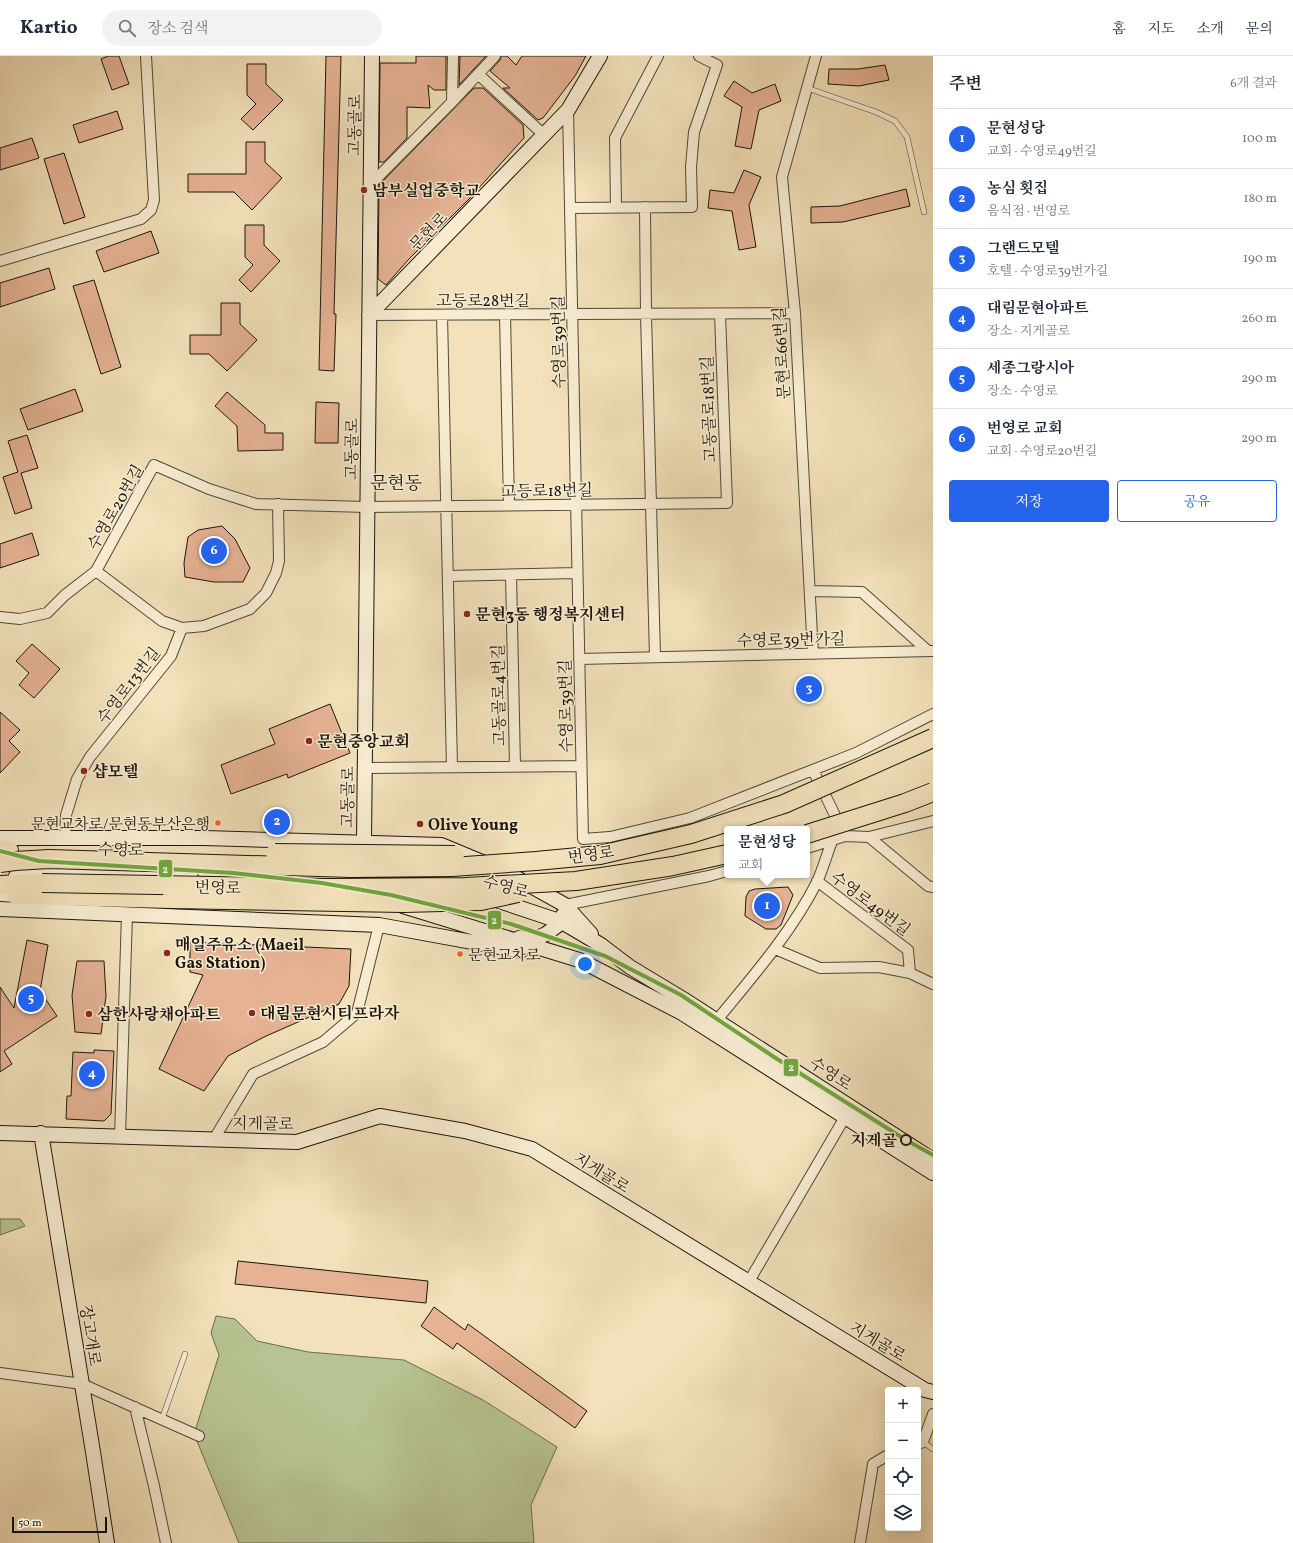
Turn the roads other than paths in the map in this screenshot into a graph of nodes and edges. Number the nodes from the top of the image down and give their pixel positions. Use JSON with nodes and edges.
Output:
{"nodes":[{"id":1,"x":146,"y":56,"type":"edge"},
{"id":2,"x":372,"y":56,"type":"edge"},
{"id":3,"x":453,"y":56,"type":"edge"},
{"id":4,"x":495,"y":56,"type":"edge"},
{"id":5,"x":600,"y":56,"type":"edge"},
{"id":6,"x":658,"y":56,"type":"edge"},
{"id":7,"x":699,"y":56,"type":"edge"},
{"id":8,"x":816,"y":56,"type":"edge"},
{"id":9,"x":478,"y":74,"type":"junction"},
{"id":10,"x":806,"y":88,"type":"junction"},
{"id":11,"x":452,"y":102,"type":"junction"},
{"id":12,"x":568,"y":110,"type":"junction"},
{"id":13,"x":544,"y":135,"type":"junction"},
{"id":14,"x":370,"y":185,"type":"junction"},
{"id":15,"x":570,"y":208,"type":"junction"},
{"id":16,"x":616,"y":208,"type":"junction"},
{"id":17,"x":645,"y":208,"type":"junction"},
{"id":18,"x":924,"y":212,"type":"dead end"},
{"id":19,"x":0,"y":261,"type":"edge"},
{"id":20,"x":794,"y":313,"type":"junction"},
{"id":21,"x":646,"y":314,"type":"junction"},
{"id":22,"x":720,"y":314,"type":"junction"},
{"id":23,"x":442,"y":315,"type":"junction"},
{"id":24,"x":505,"y":315,"type":"junction"},
{"id":25,"x":572,"y":315,"type":"junction"},
{"id":26,"x":369,"y":316,"type":"junction"},
{"id":27,"x":727,"y":502,"type":"joint"},
{"id":28,"x":278,"y":504,"type":"junction"},
{"id":29,"x":576,"y":504,"type":"junction"},
{"id":30,"x":652,"y":504,"type":"junction"},
{"id":31,"x":509,"y":505,"type":"junction"},
{"id":32,"x":445,"y":506,"type":"junction"},
{"id":33,"x":367,"y":507,"type":"junction"},
{"id":34,"x":96,"y":571,"type":"junction"},
{"id":35,"x":511,"y":574,"type":"junction"},
{"id":36,"x":577,"y":574,"type":"junction"},
{"id":37,"x":448,"y":576,"type":"junction"},
{"id":38,"x":810,"y":591,"type":"junction"},
{"id":39,"x":0,"y":617,"type":"edge"},
{"id":40,"x":182,"y":628,"type":"junction"},
{"id":41,"x":931,"y":651,"type":"edge"},
{"id":42,"x":813,"y":654,"type":"junction"},
{"id":43,"x":655,"y":657,"type":"junction"},
{"id":44,"x":580,"y":659,"type":"junction"},
{"id":45,"x":933,"y":714,"type":"edge"},
{"id":46,"x":933,"y":738,"type":"edge"},
{"id":47,"x":515,"y":766,"type":"junction"},
{"id":48,"x":581,"y":766,"type":"junction"},
{"id":49,"x":452,"y":767,"type":"junction"},
{"id":50,"x":364,"y":768,"type":"junction"},
{"id":51,"x":813,"y":770,"type":"junction"},
{"id":52,"x":933,"y":792,"type":"edge"},
{"id":53,"x":933,"y":821,"type":"edge"},
{"id":54,"x":810,"y":833,"type":"edge"},
{"id":55,"x":845,"y":836,"type":"junction"},
{"id":56,"x":869,"y":837,"type":"junction"},
{"id":57,"x":65,"y":839,"type":"junction"},
{"id":58,"x":832,"y":841,"type":"junction"},
{"id":59,"x":364,"y":842,"type":"junction"},
{"id":60,"x":810,"y":847,"type":"edge"},
{"id":61,"x":2,"y":852,"type":"edge"},
{"id":62,"x":600,"y":855,"type":"junction"},
{"id":63,"x":724,"y":855,"type":"edge"},
{"id":64,"x":724,"y":872,"type":"edge"},
{"id":65,"x":0,"y":878,"type":"edge"},
{"id":66,"x":818,"y":881,"type":"junction"},
{"id":67,"x":576,"y":882,"type":"junction"},
{"id":68,"x":0,"y":885,"type":"edge"},
{"id":69,"x":933,"y":886,"type":"edge"},
{"id":70,"x":5,"y":896,"type":"edge"},
{"id":71,"x":565,"y":905,"type":"junction"},
{"id":72,"x":0,"y":909,"type":"edge"},
{"id":73,"x":127,"y":914,"type":"junction"},
{"id":74,"x":562,"y":922,"type":"junction"},
{"id":75,"x":379,"y":925,"type":"junction"},
{"id":76,"x":501,"y":936,"type":"junction"},
{"id":77,"x":601,"y":945,"type":"junction"},
{"id":78,"x":775,"y":949,"type":"junction"},
{"id":79,"x":593,"y":967,"type":"junction"},
{"id":80,"x":910,"y":973,"type":"junction"},
{"id":81,"x":933,"y":984,"type":"edge"},
{"id":82,"x":717,"y":1020,"type":"junction"},
{"id":83,"x":845,"y":1117,"type":"junction"},
{"id":84,"x":0,"y":1133,"type":"edge"},
{"id":85,"x":41,"y":1133,"type":"junction"},
{"id":86,"x":120,"y":1136,"type":"junction"},
{"id":87,"x":214,"y":1139,"type":"junction"},
{"id":88,"x":933,"y":1160,"type":"edge"},
{"id":89,"x":933,"y":1173,"type":"edge"},
{"id":90,"x":748,"y":1283,"type":"junction"},
{"id":91,"x":185,"y":1354,"type":"dead end"},
{"id":92,"x":0,"y":1373,"type":"edge"},
{"id":93,"x":82,"y":1384,"type":"junction"},
{"id":94,"x":933,"y":1392,"type":"edge"},
{"id":95,"x":135,"y":1407,"type":"junction"},
{"id":96,"x":933,"y":1414,"type":"edge"},
{"id":97,"x":162,"y":1420,"type":"junction"},
{"id":98,"x":199,"y":1436,"type":"dead end"},
{"id":99,"x":921,"y":1443,"type":"edge"},
{"id":100,"x":933,"y":1449,"type":"edge"},
{"id":101,"x":885,"y":1457,"type":"edge"},
{"id":102,"x":107,"y":1543,"type":"edge"},
{"id":103,"x":166,"y":1543,"type":"edge"},
{"id":104,"x":860,"y":1543,"type":"edge"}],
"edges":[{"from":1,"to":19,"type":"street"},
{"from":2,"to":14,"type":"main road","name":"고동골로"},
{"from":3,"to":11,"type":"street"},
{"from":4,"to":9,"type":"street"},
{"from":5,"to":12,"type":"main road","name":"문현로"},
{"from":6,"to":16,"type":"street"},
{"from":7,"to":17,"type":"street"},
{"from":8,"to":10,"type":"street","name":"문현로66번길"},
{"from":9,"to":11,"type":"street"},
{"from":9,"to":13,"type":"street"},
{"from":10,"to":18,"type":"lane"},
{"from":10,"to":20,"type":"street","name":"문현로66번길"},
{"from":11,"to":14,"type":"street"},
{"from":12,"to":13,"type":"main road","name":"문현로"},
{"from":12,"to":15,"type":"street","name":"수영로39번길"},
{"from":13,"to":26,"type":"main road","name":"문현로"},
{"from":14,"to":26,"type":"main road","name":"고동골로"},
{"from":15,"to":16,"type":"street"},
{"from":15,"to":25,"type":"street","name":"수영로39번길"},
{"from":16,"to":17,"type":"street"},
{"from":17,"to":21,"type":"street"},
{"from":20,"to":22,"type":"street","name":"고등로28번길"},
{"from":20,"to":38,"type":"street","name":"문현로66번길"},
{"from":21,"to":22,"type":"street","name":"고등로28번길"},
{"from":21,"to":25,"type":"street","name":"고등로28번길"},
{"from":21,"to":30,"type":"street"},
{"from":22,"to":27,"type":"street","name":"고동골로18번길"},
{"from":23,"to":24,"type":"street","name":"고등로28번길"},
{"from":23,"to":26,"type":"street","name":"고등로28번길"},
{"from":23,"to":32,"type":"street"},
{"from":24,"to":25,"type":"street","name":"고등로28번길"},
{"from":24,"to":31,"type":"street"},
{"from":25,"to":29,"type":"street","name":"수영로39번길"},
{"from":26,"to":33,"type":"main road","name":"고동골로"},
{"from":27,"to":30,"type":"street","name":"고등로18번길"},
{"from":28,"to":33,"type":"street","name":"수영로20번길"},
{"from":28,"to":34,"type":"street","name":"수영로20번길"},
{"from":28,"to":40,"type":"street"},
{"from":29,"to":30,"type":"street","name":"고등로18번길"},
{"from":29,"to":31,"type":"street","name":"고등로18번길"},
{"from":29,"to":36,"type":"street","name":"수영로39번길"},
{"from":30,"to":43,"type":"street"},
{"from":31,"to":32,"type":"street","name":"고등로18번길"},
{"from":32,"to":33,"type":"street","name":"고등로18번길"},
{"from":32,"to":37,"type":"street"},
{"from":33,"to":50,"type":"main road","name":"고동골로"},
{"from":34,"to":39,"type":"street","name":"수영로20번길"},
{"from":34,"to":40,"type":"street"},
{"from":35,"to":36,"type":"street"},
{"from":35,"to":37,"type":"street"},
{"from":35,"to":47,"type":"street","name":"고동골로4번길"},
{"from":36,"to":44,"type":"street","name":"수영로39번길"},
{"from":37,"to":49,"type":"street"},
{"from":38,"to":41,"type":"street","name":"수영로39번가길"},
{"from":38,"to":42,"type":"street","name":"문현로66번길"},
{"from":40,"to":57,"type":"street","name":"수영로13번길"},
{"from":41,"to":42,"type":"street","name":"수영로39번가길"},
{"from":42,"to":43,"type":"street","name":"수영로39번가길"},
{"from":43,"to":44,"type":"street","name":"수영로39번가길"},
{"from":44,"to":48,"type":"street","name":"수영로39번길"},
{"from":45,"to":51,"type":"street"},
{"from":46,"to":62,"type":"highway","name":"번영로","bridge":true},
{"from":47,"to":48,"type":"street","name":"고동골로4번길"},
{"from":47,"to":49,"type":"street","name":"고동골로4번길"},
{"from":48,"to":51,"type":"street","name":"수영로39번길"},
{"from":49,"to":50,"type":"street","name":"고동골로4번길"},
{"from":50,"to":59,"type":"main road","name":"고동골로"},
{"from":51,"to":55,"type":"street"},
{"from":52,"to":54,"type":"highway","bridge":true},
{"from":53,"to":56,"type":"street"},
{"from":55,"to":56,"type":"street"},
{"from":55,"to":58,"type":"street"},
{"from":56,"to":69,"type":"street"},
{"from":57,"to":59,"type":"main road"},
{"from":57,"to":61,"type":"main road"},
{"from":58,"to":60,"type":"street"},
{"from":58,"to":66,"type":"street","name":"수영로49번길"},
{"from":59,"to":71,"type":"main road"},
{"from":61,"to":62,"type":"highway","bridge":true},
{"from":61,"to":62,"type":"highway","name":"번영로","bridge":true},
{"from":61,"to":74,"type":"main road","name":"수영로"},
{"from":63,"to":67,"type":"highway","name":"번영로","bridge":true},
{"from":64,"to":71,"type":"street"},
{"from":65,"to":76,"type":"main road","name":"수영로"},
{"from":66,"to":78,"type":"street","name":"수영로49번길"},
{"from":66,"to":80,"type":"street","name":"수영로49번길"},
{"from":67,"to":68,"type":"highway","name":"번영로","bridge":true},
{"from":67,"to":70,"type":"highway","bridge":true},
{"from":71,"to":74,"type":"main road"},
{"from":71,"to":77,"type":"main road"},
{"from":72,"to":73,"type":"main road","name":"수영로"},
{"from":73,"to":75,"type":"main road","name":"수영로"},
{"from":73,"to":86,"type":"street"},
{"from":74,"to":76,"type":"main road"},
{"from":74,"to":77,"type":"main road","name":"수영로"},
{"from":75,"to":79,"type":"main road","name":"수영로"},
{"from":75,"to":87,"type":"street","name":"지게골로"},
{"from":76,"to":79,"type":"main road","name":"수영로"},
{"from":77,"to":82,"type":"main road","name":"수영로"},
{"from":78,"to":80,"type":"street"},
{"from":78,"to":82,"type":"street","name":"수영로49번길"},
{"from":79,"to":83,"type":"main road","name":"수영로"},
{"from":80,"to":81,"type":"street"},
{"from":82,"to":88,"type":"main road","name":"수영로"},
{"from":83,"to":89,"type":"main road","name":"수영로"},
{"from":83,"to":90,"type":"street","name":"수영로"},
{"from":84,"to":85,"type":"main road","name":"지게골로"},
{"from":85,"to":86,"type":"main road","name":"지게골로"},
{"from":85,"to":93,"type":"main road","name":"장고개로"},
{"from":86,"to":87,"type":"main road","name":"지게골로"},
{"from":87,"to":90,"type":"main road","name":"지게골로"},
{"from":90,"to":94,"type":"main road","name":"지게골로"},
{"from":91,"to":97,"type":"lane"},
{"from":92,"to":93,"type":"street"},
{"from":93,"to":95,"type":"street"},
{"from":93,"to":102,"type":"main road","name":"장고개로"},
{"from":95,"to":97,"type":"street"},
{"from":95,"to":103,"type":"street"},
{"from":96,"to":99,"type":"street"},
{"from":97,"to":98,"type":"street"},
{"from":99,"to":100,"type":"lane"},
{"from":101,"to":104,"type":"street"}]}
